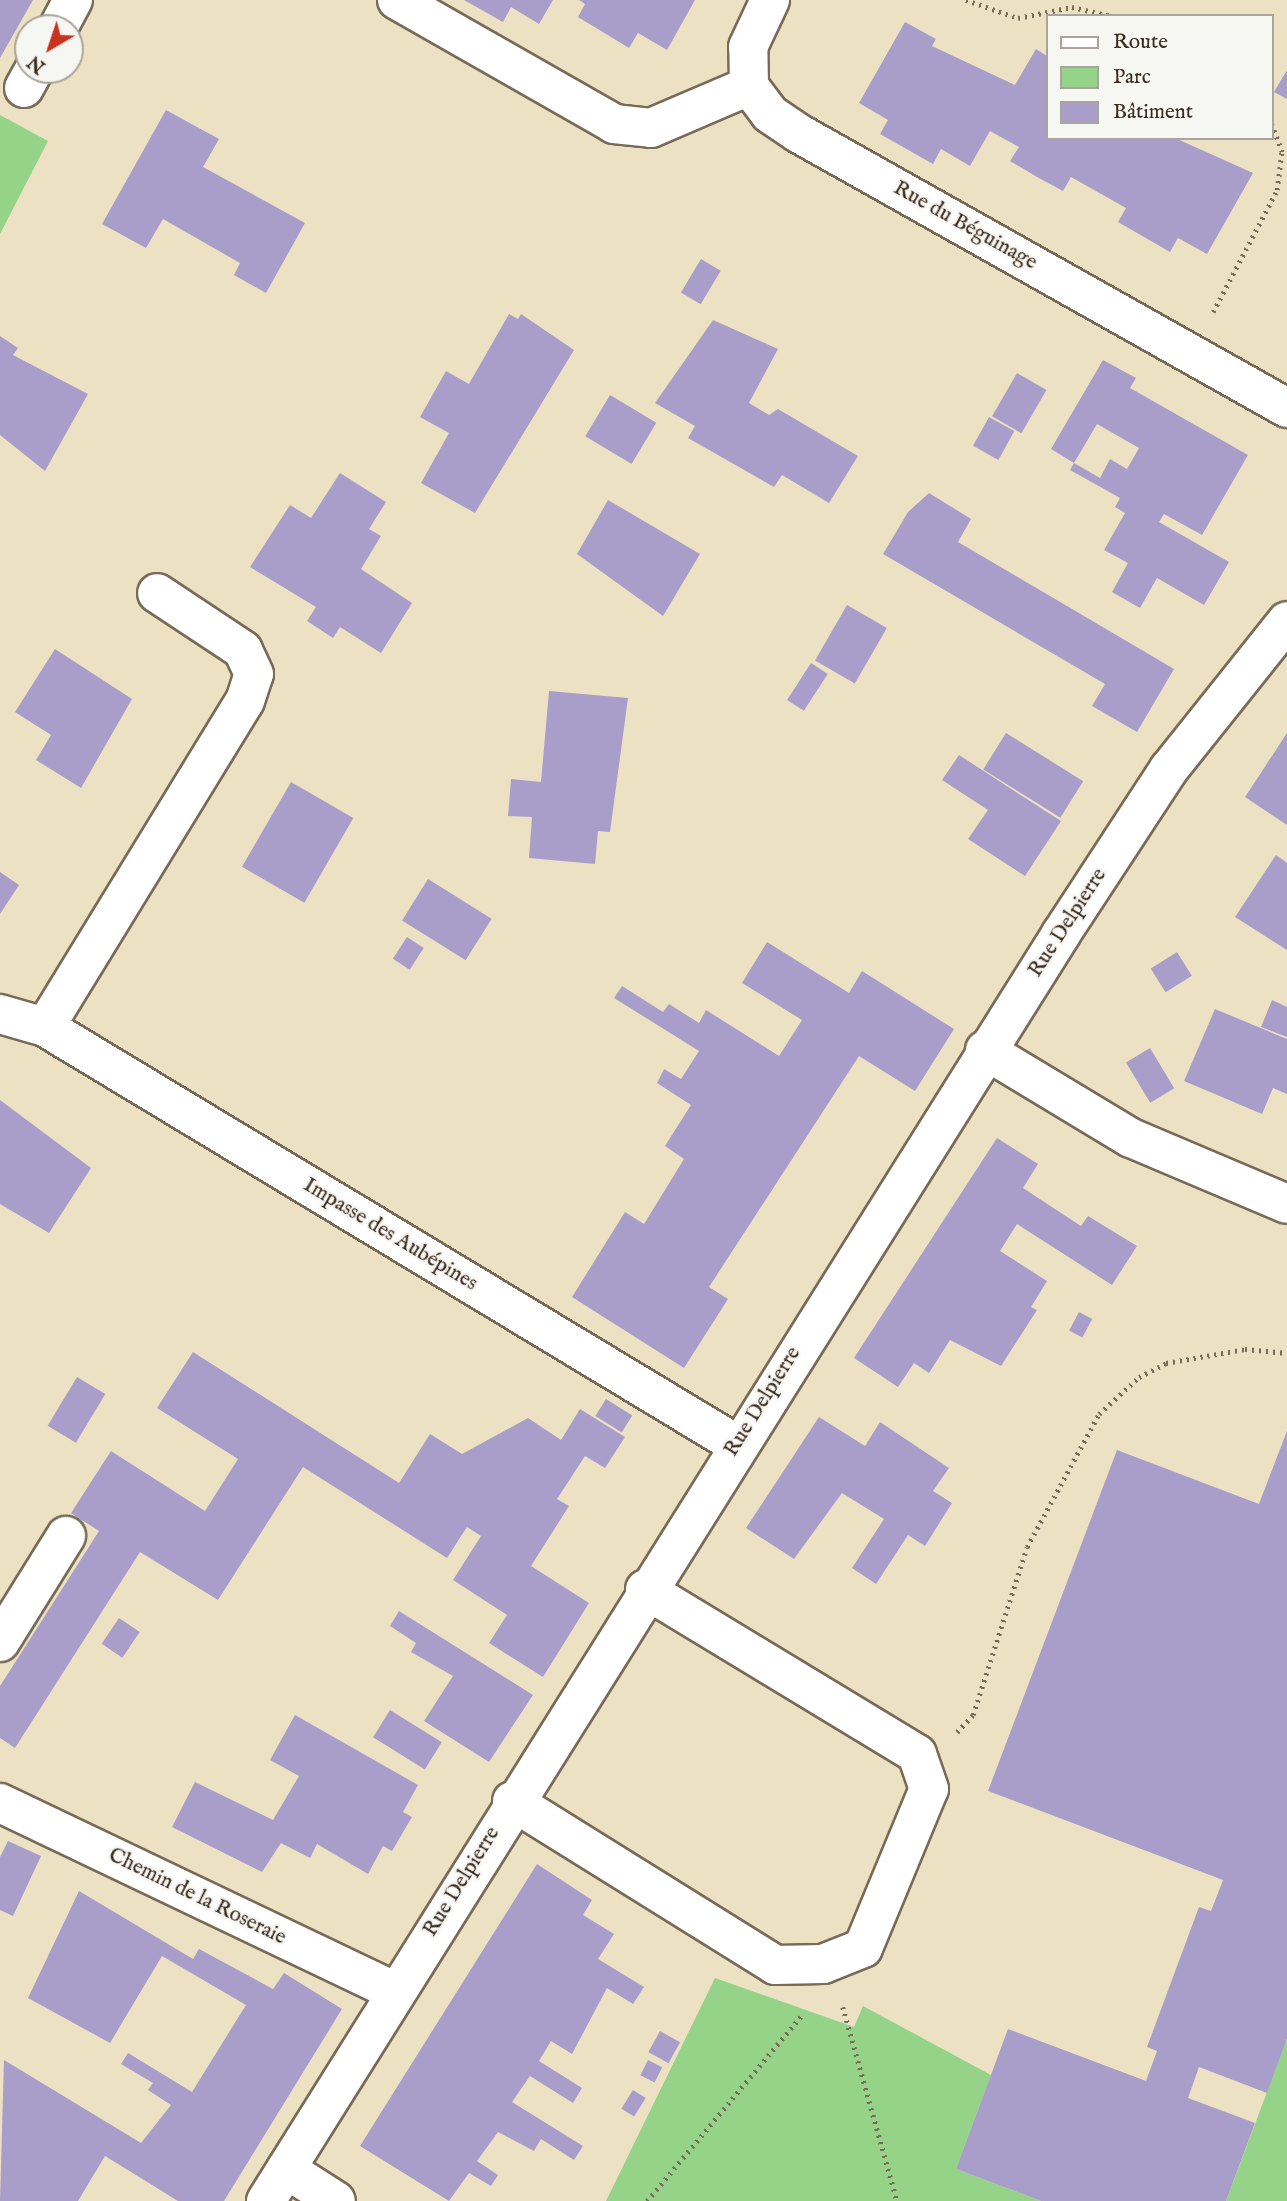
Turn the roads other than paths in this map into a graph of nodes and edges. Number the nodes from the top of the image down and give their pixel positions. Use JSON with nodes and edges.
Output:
{"nodes":[{"id":1,"x":397,"y":0,"type":"edge"},
{"id":2,"x":770,"y":0,"type":"edge"},
{"id":3,"x":749,"y":86,"type":"junction"},
{"id":4,"x":1287,"y":408,"type":"edge"},
{"id":5,"x":157,"y":593,"type":"dead end"},
{"id":6,"x":1287,"y":621,"type":"edge"},
{"id":7,"x":0,"y":1014,"type":"edge"},
{"id":8,"x":45,"y":1027,"type":"junction"},
{"id":9,"x":985,"y":1051,"type":"junction"},
{"id":10,"x":1287,"y":1204,"type":"edge"},
{"id":11,"x":736,"y":1444,"type":"junction"},
{"id":12,"x":66,"y":1536,"type":"dead end"},
{"id":13,"x":645,"y":1589,"type":"junction"},
{"id":14,"x":0,"y":1642,"type":"edge"},
{"id":15,"x":512,"y":1801,"type":"junction"},
{"id":16,"x":0,"y":1802,"type":"edge"},
{"id":17,"x":394,"y":1991,"type":"junction"},
{"id":18,"x":286,"y":2169,"type":"junction"},
{"id":19,"x":267,"y":2201,"type":"edge"},
{"id":20,"x":336,"y":2201,"type":"edge"}],
"edges":[{"from":1,"to":3,"type":"street"},
{"from":2,"to":3,"type":"street"},
{"from":3,"to":4,"type":"street","name":"Rue du Béguinage"},
{"from":5,"to":8,"type":"street"},
{"from":6,"to":9,"type":"street","name":"Rue Delpierre"},
{"from":7,"to":8,"type":"street","name":"Impasse des Aubépines"},
{"from":8,"to":11,"type":"street","name":"Impasse des Aubépines"},
{"from":9,"to":10,"type":"street"},
{"from":9,"to":11,"type":"street","name":"Rue Delpierre"},
{"from":11,"to":13,"type":"street","name":"Rue Delpierre"},
{"from":12,"to":14,"type":"street"},
{"from":13,"to":15,"type":"street","name":"Rue Delpierre"},
{"from":13,"to":15,"type":"street"},
{"from":15,"to":17,"type":"street","name":"Rue Delpierre"},
{"from":16,"to":17,"type":"street","name":"Chemin de la Roseraie"},
{"from":17,"to":18,"type":"street","name":"Rue Delpierre"},
{"from":18,"to":19,"type":"street","name":"Rue Delpierre"},
{"from":18,"to":20,"type":"street"}]}
